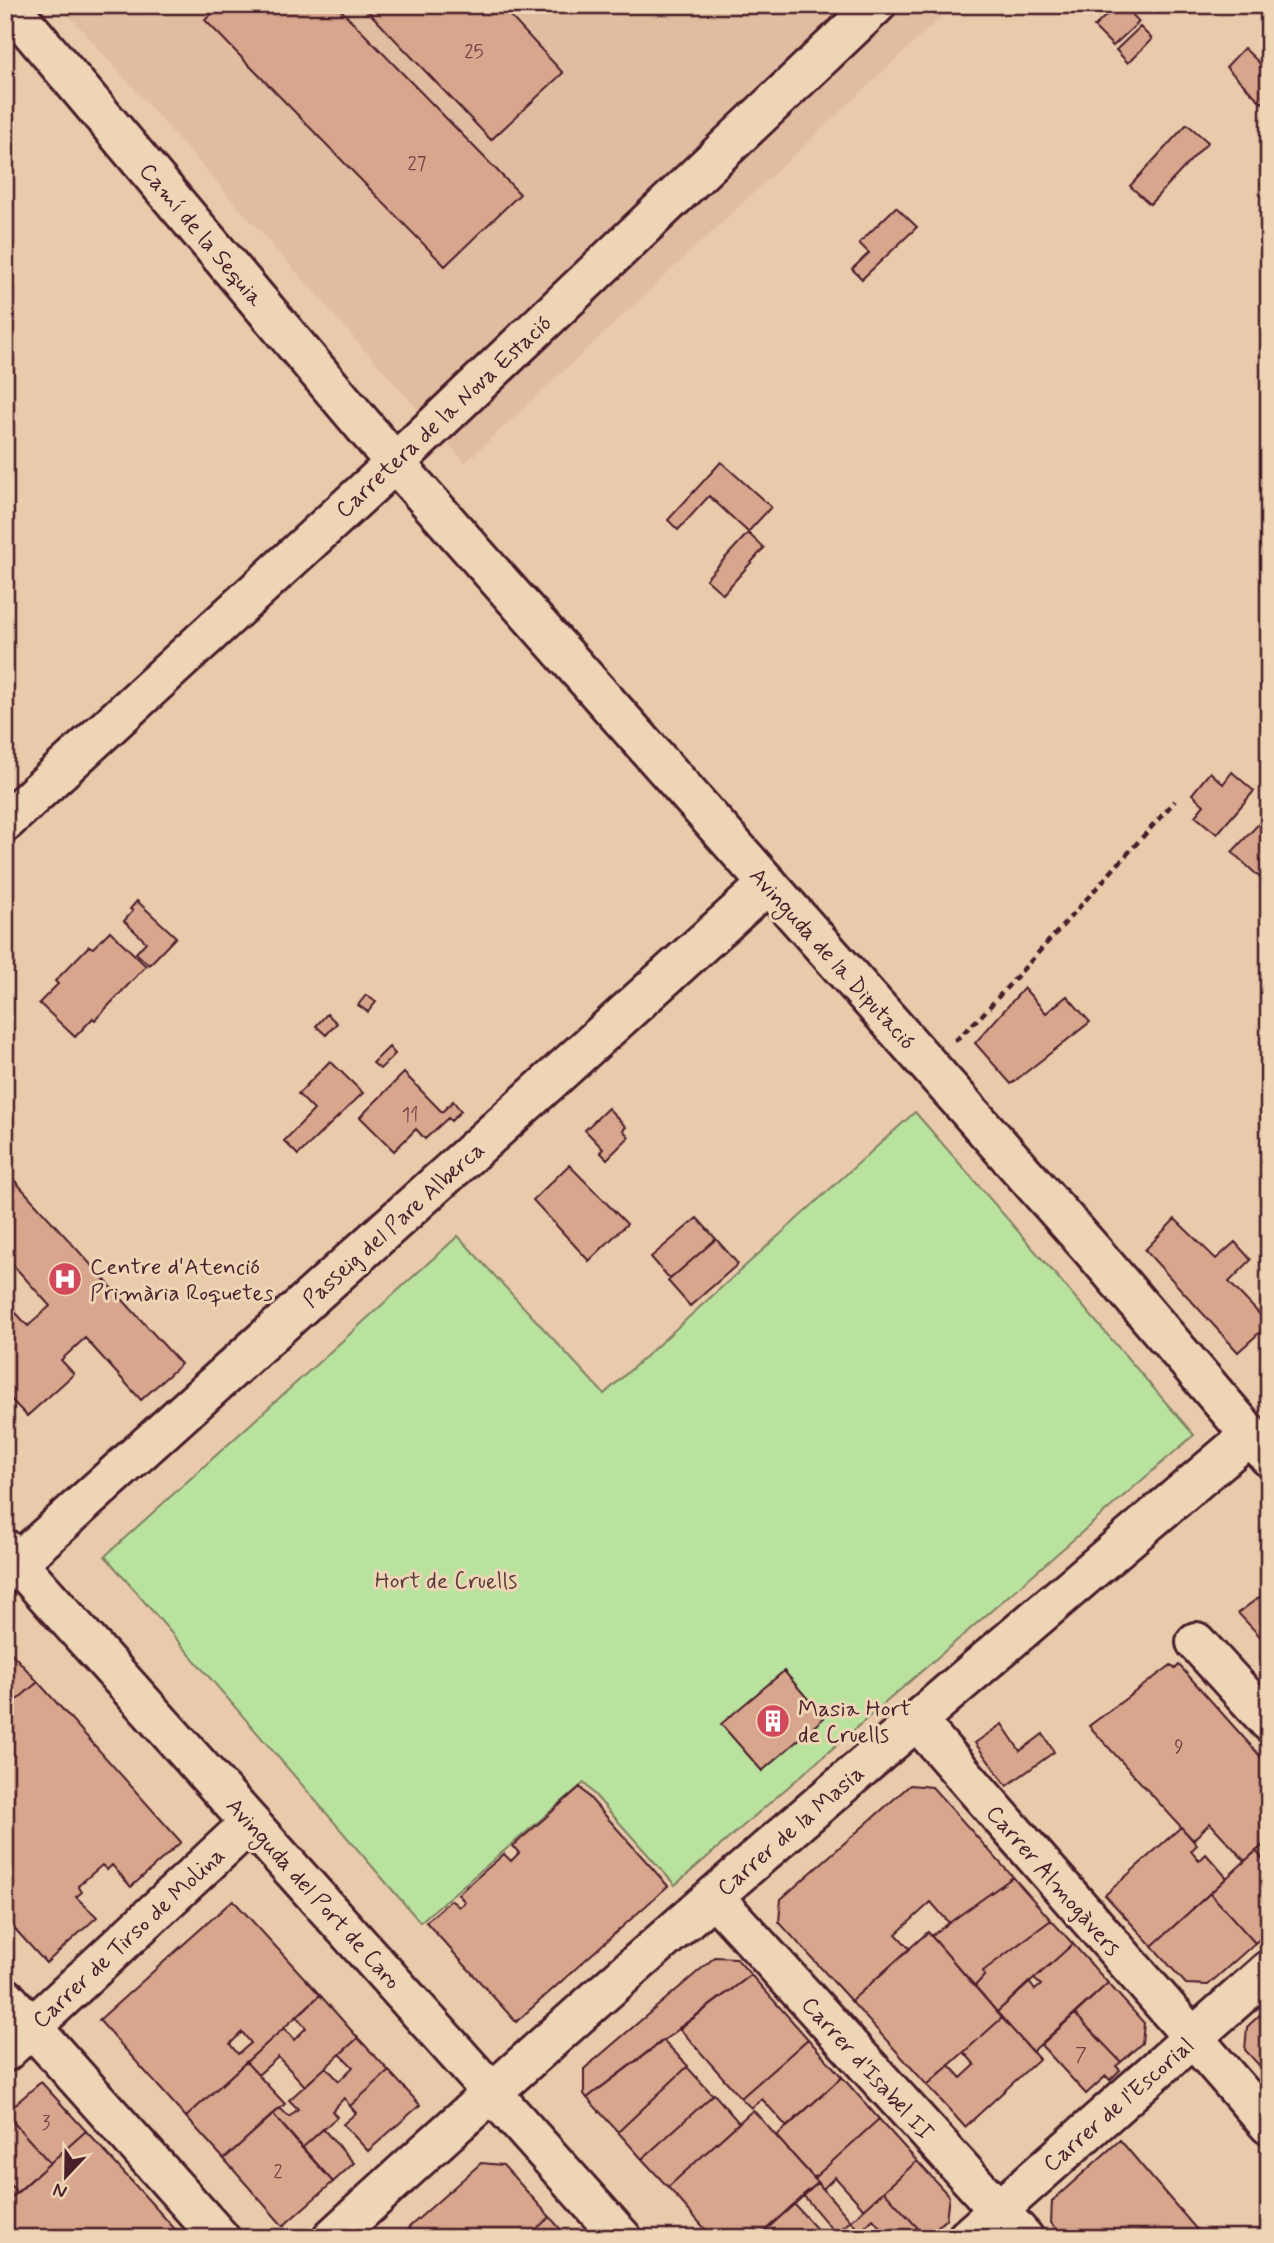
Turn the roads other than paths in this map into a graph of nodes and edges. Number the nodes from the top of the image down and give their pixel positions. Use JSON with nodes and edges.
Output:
{"nodes":[{"id":1,"x":9,"y":5,"type":"edge"},
{"id":2,"x":876,"y":5,"type":"edge"},
{"id":3,"x":395,"y":463,"type":"junction"},
{"id":4,"x":5,"y":822,"type":"edge"},
{"id":5,"x":768,"y":884,"type":"junction"},
{"id":6,"x":1260,"y":1446,"type":"edge"},
{"id":7,"x":9,"y":1562,"type":"edge"},
{"id":8,"x":1196,"y":1642,"type":"dead end"},
{"id":9,"x":916,"y":1720,"type":"junction"},
{"id":10,"x":1269,"y":1721,"type":"edge"},
{"id":11,"x":250,"y":1823,"type":"junction"},
{"id":12,"x":713,"y":1897,"type":"junction"},
{"id":13,"x":1269,"y":1970,"type":"edge"},
{"id":14,"x":5,"y":1997,"type":"edge"},
{"id":15,"x":1192,"y":2039,"type":"junction"},
{"id":16,"x":19,"y":2040,"type":"edge"},
{"id":17,"x":491,"y":2091,"type":"junction"},
{"id":18,"x":1269,"y":2125,"type":"edge"},
{"id":19,"x":998,"y":2210,"type":"junction"},
{"id":20,"x":220,"y":2238,"type":"edge"},
{"id":21,"x":332,"y":2238,"type":"edge"},
{"id":22,"x":622,"y":2238,"type":"edge"},
{"id":23,"x":967,"y":2238,"type":"edge"},
{"id":24,"x":1024,"y":2238,"type":"edge"}],
"edges":[{"from":1,"to":3,"type":"street","name":"Camí de la Sequia"},
{"from":2,"to":3,"type":"street","name":"Carretera de la Nova Estació"},
{"from":3,"to":4,"type":"street","name":"Carretera de la Nova Estació"},
{"from":3,"to":5,"type":"street","name":"Avinguda de la Diputació"},
{"from":5,"to":6,"type":"street","name":"Avinguda de la Diputació"},
{"from":5,"to":7,"type":"street","name":"Passeig del Pare Alberca"},
{"from":6,"to":9,"type":"street","name":"Carrer de la Masia"},
{"from":7,"to":11,"type":"street","name":"Avinguda del Port de Caro"},
{"from":8,"to":10,"type":"street"},
{"from":9,"to":12,"type":"street","name":"Carrer de la Masia"},
{"from":9,"to":15,"type":"street","name":"Carrer Almogàvers"},
{"from":11,"to":16,"type":"street","name":"Carrer de Tirso de Molina"},
{"from":11,"to":17,"type":"street","name":"Avinguda del Port de Caro"},
{"from":12,"to":17,"type":"street","name":"Carrer de la Masia"},
{"from":12,"to":19,"type":"street","name":"Carrer d'Isabel II"},
{"from":13,"to":15,"type":"street","name":"Carrer de l'Escorial"},
{"from":14,"to":16,"type":"street"},
{"from":15,"to":18,"type":"street","name":"Carrer Almogàvers"},
{"from":15,"to":19,"type":"street","name":"Carrer de l'Escorial"},
{"from":16,"to":20,"type":"street"},
{"from":17,"to":21,"type":"street","name":"Carrer de la Masia"},
{"from":17,"to":22,"type":"street","name":"Avinguda del Port de Caro"},
{"from":19,"to":23,"type":"street","name":"Carrer de l'Escorial"},
{"from":19,"to":24,"type":"street","name":"Carrer d'Isabel II"}]}
